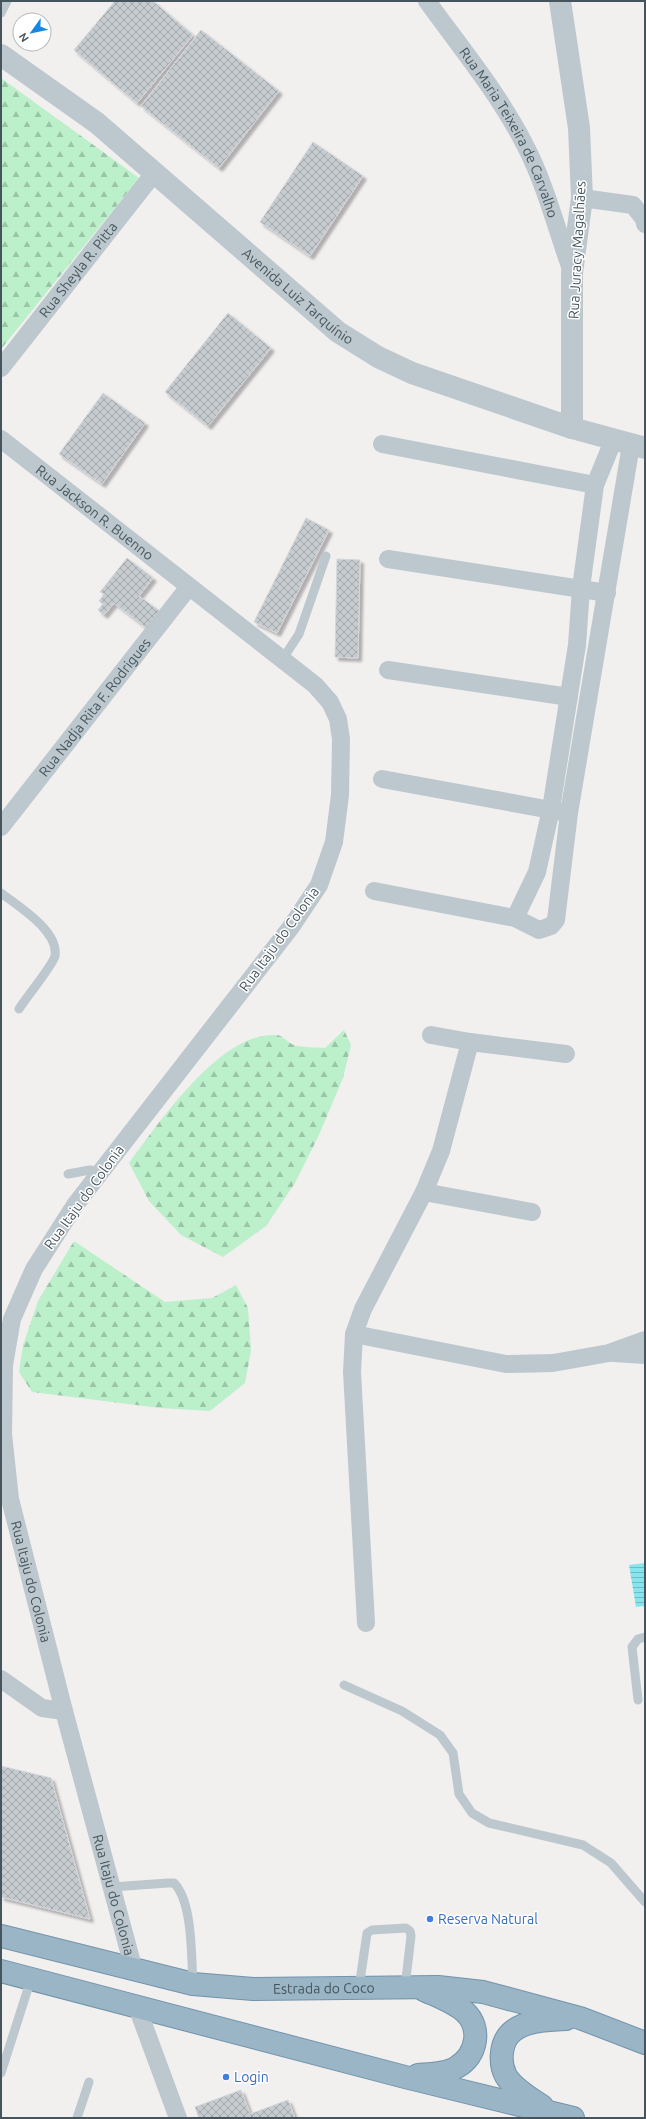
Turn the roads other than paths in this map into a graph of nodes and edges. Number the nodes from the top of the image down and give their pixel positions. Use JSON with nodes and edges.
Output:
{"nodes":[{"id":1,"x":7,"y":1,"type":"edge"},
{"id":2,"x":427,"y":1,"type":"edge"},
{"id":3,"x":560,"y":1,"type":"edge"},
{"id":4,"x":1,"y":13,"type":"edge"},
{"id":5,"x":1,"y":55,"type":"edge"},
{"id":6,"x":155,"y":172,"type":"junction"},
{"id":7,"x":582,"y":198,"type":"junction"},
{"id":8,"x":645,"y":224,"type":"edge"},
{"id":9,"x":572,"y":273,"type":"junction"},
{"id":10,"x":1,"y":368,"type":"edge"},
{"id":11,"x":572,"y":428,"type":"junction"},
{"id":12,"x":1,"y":438,"type":"edge"},
{"id":13,"x":382,"y":444,"type":"dead end"},
{"id":14,"x":630,"y":445,"type":"edge"},
{"id":15,"x":595,"y":485,"type":"junction"},
{"id":16,"x":591,"y":517,"type":"junction"},
{"id":17,"x":618,"y":527,"type":"junction"},
{"id":18,"x":326,"y":556,"type":"dead end"},
{"id":19,"x":388,"y":559,"type":"dead end"},
{"id":20,"x":188,"y":588,"type":"junction"},
{"id":21,"x":581,"y":588,"type":"junction"},
{"id":22,"x":607,"y":593,"type":"junction"},
{"id":23,"x":577,"y":645,"type":"junction"},
{"id":24,"x":598,"y":646,"type":"junction"},
{"id":25,"x":282,"y":660,"type":"junction"},
{"id":26,"x":388,"y":670,"type":"dead end"},
{"id":27,"x":569,"y":697,"type":"junction"},
{"id":28,"x":382,"y":779,"type":"dead end"},
{"id":29,"x":551,"y":809,"type":"junction"},
{"id":30,"x":569,"y":814,"type":"junction"},
{"id":31,"x":1,"y":827,"type":"edge"},
{"id":32,"x":374,"y":891,"type":"dead end"},
{"id":33,"x":1,"y":893,"type":"edge"},
{"id":34,"x":515,"y":918,"type":"junction"},
{"id":35,"x":18,"y":1009,"type":"dead end"},
{"id":36,"x":431,"y":1035,"type":"dead end"},
{"id":37,"x":470,"y":1042,"type":"junction"},
{"id":38,"x":566,"y":1054,"type":"dead end"},
{"id":39,"x":100,"y":1172,"type":"junction"},
{"id":40,"x":68,"y":1174,"type":"dead end"},
{"id":41,"x":424,"y":1192,"type":"junction"},
{"id":42,"x":532,"y":1212,"type":"dead end"},
{"id":43,"x":354,"y":1334,"type":"junction"},
{"id":44,"x":645,"y":1340,"type":"edge"},
{"id":45,"x":609,"y":1353,"type":"junction"},
{"id":46,"x":645,"y":1355,"type":"edge"},
{"id":47,"x":366,"y":1623,"type":"dead end"},
{"id":48,"x":645,"y":1637,"type":"edge"},
{"id":49,"x":1,"y":1679,"type":"edge"},
{"id":50,"x":344,"y":1685,"type":"dead end"},
{"id":51,"x":638,"y":1700,"type":"dead end"},
{"id":52,"x":64,"y":1711,"type":"junction"},
{"id":53,"x":112,"y":1887,"type":"junction"},
{"id":54,"x":645,"y":1902,"type":"edge"},
{"id":55,"x":1,"y":1936,"type":"edge"},
{"id":56,"x":134,"y":1970,"type":"junction"},
{"id":57,"x":1,"y":1971,"type":"edge"},
{"id":58,"x":31,"y":1979,"type":"junction"},
{"id":59,"x":193,"y":1984,"type":"junction"},
{"id":60,"x":359,"y":1988,"type":"junction"},
{"id":61,"x":412,"y":1988,"type":"junction"},
{"id":62,"x":137,"y":2007,"type":"junction"},
{"id":63,"x":580,"y":2018,"type":"junction"},
{"id":64,"x":645,"y":2043,"type":"edge"},
{"id":65,"x":1,"y":2073,"type":"edge"},
{"id":66,"x":405,"y":2077,"type":"junction"},
{"id":67,"x":89,"y":2082,"type":"dead end"},
{"id":68,"x":551,"y":2112,"type":"junction"},
{"id":69,"x":77,"y":2118,"type":"edge"},
{"id":70,"x":178,"y":2118,"type":"edge"},
{"id":71,"x":573,"y":2118,"type":"edge"}],
"edges":[{"from":1,"to":4,"type":"lane"},
{"from":2,"to":9,"type":"street","name":"Rua Maria Teixeira de Carvalho"},
{"from":3,"to":7,"type":"street","name":"Rua Juracy Magalhães"},
{"from":5,"to":6,"type":"street","name":"Avenida Luiz Tarquínio"},
{"from":6,"to":10,"type":"street","name":"Rua Sheyla R. Pitta"},
{"from":6,"to":11,"type":"street","name":"Avenida Luiz Tarquínio"},
{"from":7,"to":8,"type":"street"},
{"from":7,"to":9,"type":"street","name":"Rua Juracy Magalhães"},
{"from":9,"to":11,"type":"street","name":"Rua Juracy Magalhães"},
{"from":11,"to":14,"type":"street","name":"Avenida Luiz Tarquínio"},
{"from":12,"to":20,"type":"street","name":"Rua Jackson R. Buenno"},
{"from":13,"to":15,"type":"street"},
{"from":14,"to":15,"type":"street"},
{"from":14,"to":17,"type":"street"},
{"from":15,"to":16,"type":"street"},
{"from":16,"to":17,"type":"street"},
{"from":16,"to":21,"type":"street"},
{"from":17,"to":22,"type":"street"},
{"from":18,"to":25,"type":"lane"},
{"from":19,"to":21,"type":"street"},
{"from":20,"to":25,"type":"street","name":"Rua Itaju do Colonia"},
{"from":20,"to":31,"type":"street","name":"Rua Nadja Rita F. Rodrigues"},
{"from":21,"to":22,"type":"street"},
{"from":21,"to":23,"type":"street"},
{"from":22,"to":24,"type":"street"},
{"from":23,"to":24,"type":"street"},
{"from":23,"to":27,"type":"street"},
{"from":24,"to":30,"type":"street"},
{"from":25,"to":39,"type":"street","name":"Rua Itaju do Colonia"},
{"from":26,"to":27,"type":"street"},
{"from":27,"to":29,"type":"street"},
{"from":28,"to":29,"type":"street"},
{"from":29,"to":30,"type":"street"},
{"from":29,"to":34,"type":"street"},
{"from":30,"to":34,"type":"street"},
{"from":32,"to":34,"type":"street"},
{"from":33,"to":35,"type":"lane"},
{"from":36,"to":37,"type":"street"},
{"from":37,"to":38,"type":"street"},
{"from":37,"to":41,"type":"street"},
{"from":39,"to":40,"type":"lane"},
{"from":39,"to":52,"type":"street","name":"Rua Itaju do Colonia"},
{"from":41,"to":42,"type":"street"},
{"from":41,"to":43,"type":"street"},
{"from":43,"to":45,"type":"street"},
{"from":43,"to":47,"type":"street"},
{"from":44,"to":45,"type":"street"},
{"from":45,"to":46,"type":"street"},
{"from":48,"to":51,"type":"lane"},
{"from":49,"to":52,"type":"street"},
{"from":50,"to":54,"type":"lane"},
{"from":52,"to":53,"type":"street","name":"Rua Itaju do Colonia"},
{"from":53,"to":56,"type":"street","name":"Rua Itaju do Colonia"},
{"from":53,"to":59,"type":"lane"},
{"from":55,"to":56,"type":"highway","name":"Estrada do Coco"},
{"from":56,"to":59,"type":"highway","name":"Estrada do Coco"},
{"from":57,"to":58,"type":"highway"},
{"from":58,"to":62,"type":"highway"},
{"from":58,"to":65,"type":"lane"},
{"from":59,"to":60,"type":"highway","name":"Estrada do Coco"},
{"from":60,"to":61,"type":"highway","name":"Estrada do Coco"},
{"from":60,"to":61,"type":"lane"},
{"from":61,"to":63,"type":"highway","name":"Estrada do Coco"},
{"from":61,"to":66,"type":"highway"},
{"from":62,"to":66,"type":"highway"},
{"from":62,"to":70,"type":"street"},
{"from":63,"to":64,"type":"highway","name":"Estrada do Coco"},
{"from":63,"to":68,"type":"highway"},
{"from":66,"to":68,"type":"highway"},
{"from":67,"to":69,"type":"lane"},
{"from":68,"to":71,"type":"highway"}]}
